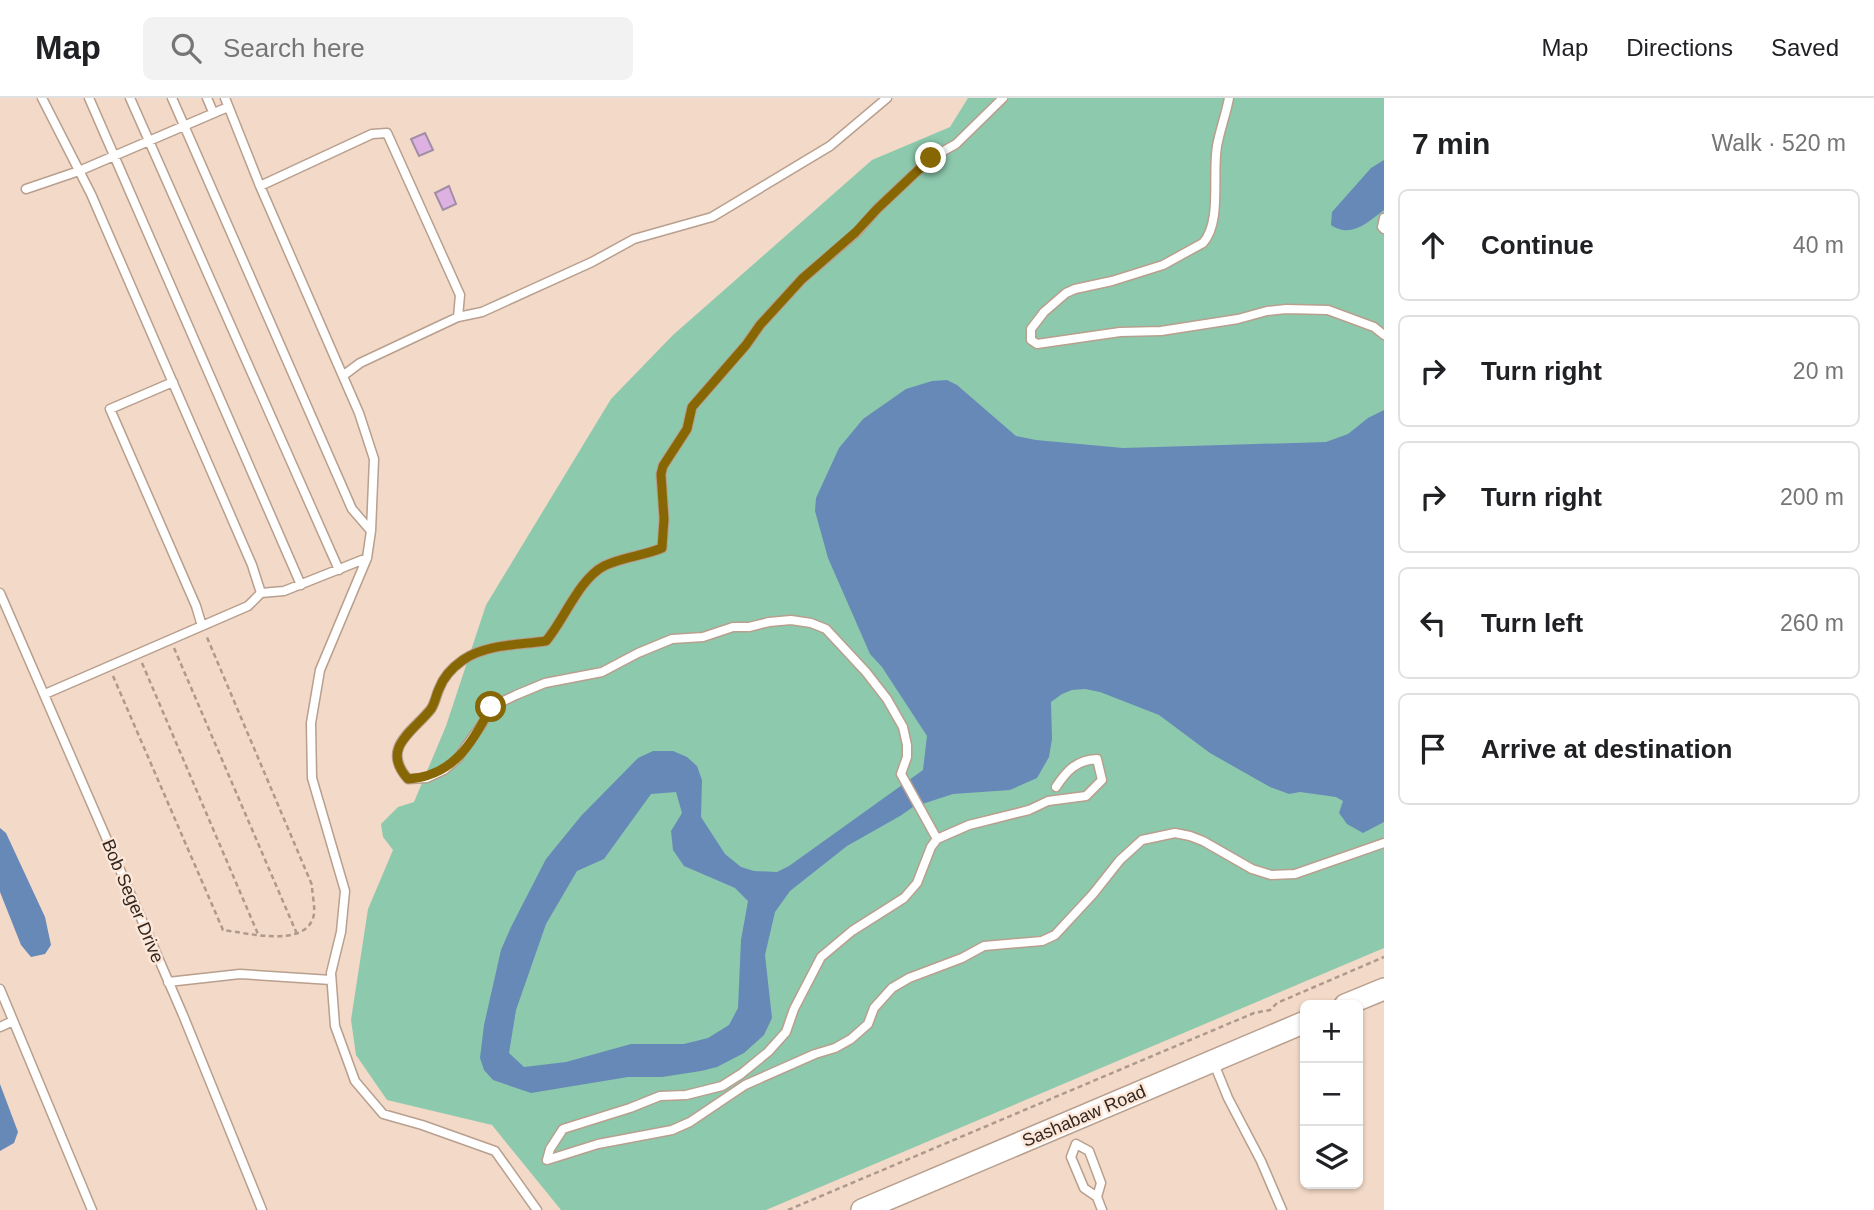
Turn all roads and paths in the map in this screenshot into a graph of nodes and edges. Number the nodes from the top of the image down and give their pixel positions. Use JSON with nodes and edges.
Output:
{"nodes":[{"id":1,"x":42,"y":98,"type":"edge"},
{"id":2,"x":89,"y":98,"type":"edge"},
{"id":3,"x":130,"y":98,"type":"edge"},
{"id":4,"x":172,"y":98,"type":"edge"},
{"id":5,"x":207,"y":98,"type":"edge"},
{"id":6,"x":887,"y":98,"type":"edge"},
{"id":7,"x":1003,"y":98,"type":"edge"},
{"id":8,"x":1229,"y":98,"type":"edge"},
{"id":9,"x":227,"y":103,"type":"edge"},
{"id":10,"x":213,"y":113,"type":"junction"},
{"id":11,"x":184,"y":125,"type":"junction"},
{"id":12,"x":149,"y":141,"type":"junction"},
{"id":13,"x":114,"y":156,"type":"junction"},
{"id":14,"x":79,"y":171,"type":"junction"},
{"id":15,"x":260,"y":186,"type":"junction"},
{"id":16,"x":26,"y":189,"type":"dead end"},
{"id":17,"x":1384,"y":218,"type":"edge"},
{"id":18,"x":1384,"y":229,"type":"edge"},
{"id":19,"x":458,"y":317,"type":"junction"},
{"id":20,"x":1384,"y":335,"type":"edge"},
{"id":21,"x":344,"y":375,"type":"junction"},
{"id":22,"x":173,"y":382,"type":"junction"},
{"id":23,"x":371,"y":531,"type":"junction"},
{"id":24,"x":367,"y":558,"type":"junction"},
{"id":25,"x":339,"y":569,"type":"junction"},
{"id":26,"x":301,"y":585,"type":"junction"},
{"id":27,"x":0,"y":593,"type":"edge"},
{"id":28,"x":261,"y":593,"type":"junction"},
{"id":29,"x":202,"y":626,"type":"junction"},
{"id":30,"x":170,"y":640,"type":"junction"},
{"id":31,"x":138,"y":654,"type":"junction"},
{"id":32,"x":108,"y":667,"type":"junction"},
{"id":33,"x":45,"y":694,"type":"junction"},
{"id":34,"x":1056,"y":787,"type":"dead end"},
{"id":35,"x":937,"y":839,"type":"junction"},
{"id":36,"x":1384,"y":843,"type":"edge"},
{"id":37,"x":258,"y":934,"type":"junction"},
{"id":38,"x":297,"y":934,"type":"junction"},
{"id":39,"x":1384,"y":957,"type":"edge"},
{"id":40,"x":331,"y":980,"type":"junction"},
{"id":41,"x":168,"y":982,"type":"junction"},
{"id":42,"x":0,"y":989,"type":"edge"},
{"id":43,"x":1384,"y":989,"type":"edge"},
{"id":44,"x":1357,"y":1000,"type":"edge"},
{"id":45,"x":13,"y":1021,"type":"junction"},
{"id":46,"x":1300,"y":1024,"type":"edge"},
{"id":47,"x":0,"y":1027,"type":"edge"},
{"id":48,"x":1213,"y":1061,"type":"junction"},
{"id":49,"x":1067,"y":1123,"type":"junction"},
{"id":50,"x":1076,"y":1144,"type":"junction"},
{"id":51,"x":1097,"y":1198,"type":"junction"},
{"id":52,"x":92,"y":1210,"type":"edge"},
{"id":53,"x":262,"y":1210,"type":"edge"},
{"id":54,"x":537,"y":1210,"type":"edge"},
{"id":55,"x":788,"y":1210,"type":"edge"},
{"id":56,"x":862,"y":1210,"type":"edge"},
{"id":57,"x":1102,"y":1210,"type":"edge"},
{"id":58,"x":1282,"y":1210,"type":"edge"}],
"edges":[{"from":1,"to":14,"type":"lane"},
{"from":2,"to":13,"type":"lane"},
{"from":3,"to":12,"type":"lane"},
{"from":4,"to":11,"type":"lane"},
{"from":5,"to":10,"type":"lane"},
{"from":6,"to":19,"type":"lane"},
{"from":7,"to":35,"type":"lane"},
{"from":8,"to":20,"type":"lane"},
{"from":9,"to":10,"type":"lane"},
{"from":9,"to":15,"type":"lane"},
{"from":10,"to":11,"type":"lane"},
{"from":11,"to":12,"type":"lane"},
{"from":11,"to":23,"type":"lane"},
{"from":12,"to":13,"type":"lane"},
{"from":12,"to":25,"type":"lane"},
{"from":13,"to":14,"type":"lane"},
{"from":13,"to":26,"type":"lane"},
{"from":14,"to":16,"type":"lane"},
{"from":14,"to":22,"type":"lane"},
{"from":15,"to":19,"type":"lane"},
{"from":15,"to":21,"type":"lane"},
{"from":17,"to":18,"type":"lane"},
{"from":19,"to":21,"type":"lane"},
{"from":21,"to":23,"type":"lane"},
{"from":22,"to":28,"type":"lane"},
{"from":22,"to":29,"type":"lane"},
{"from":23,"to":24,"type":"lane"},
{"from":24,"to":25,"type":"lane"},
{"from":24,"to":40,"type":"lane"},
{"from":25,"to":26,"type":"lane"},
{"from":26,"to":28,"type":"lane"},
{"from":27,"to":33,"type":"lane","name":"Bob Seger Drive"},
{"from":28,"to":29,"type":"lane"},
{"from":29,"to":30,"type":"lane"},
{"from":29,"to":38,"type":"path"},
{"from":30,"to":31,"type":"lane"},
{"from":30,"to":38,"type":"path"},
{"from":31,"to":32,"type":"lane"},
{"from":31,"to":37,"type":"path"},
{"from":32,"to":33,"type":"lane"},
{"from":32,"to":37,"type":"path"},
{"from":33,"to":41,"type":"lane","name":"Bob Seger Drive"},
{"from":34,"to":35,"type":"lane"},
{"from":35,"to":36,"type":"lane"},
{"from":37,"to":38,"type":"path"},
{"from":39,"to":55,"type":"path"},
{"from":40,"to":41,"type":"lane"},
{"from":40,"to":54,"type":"lane"},
{"from":41,"to":53,"type":"lane","name":"Bob Seger Drive"},
{"from":42,"to":45,"type":"lane"},
{"from":43,"to":44,"type":"main road"},
{"from":45,"to":47,"type":"lane"},
{"from":45,"to":52,"type":"lane"},
{"from":46,"to":48,"type":"main road","name":"Sashabaw Road"},
{"from":48,"to":49,"type":"main road","name":"Sashabaw Road"},
{"from":48,"to":58,"type":"lane"},
{"from":49,"to":50,"type":"lane"},
{"from":49,"to":56,"type":"main road","name":"Sashabaw Road"},
{"from":50,"to":51,"type":"lane"},
{"from":50,"to":51,"type":"lane"},
{"from":51,"to":57,"type":"lane"}]}
